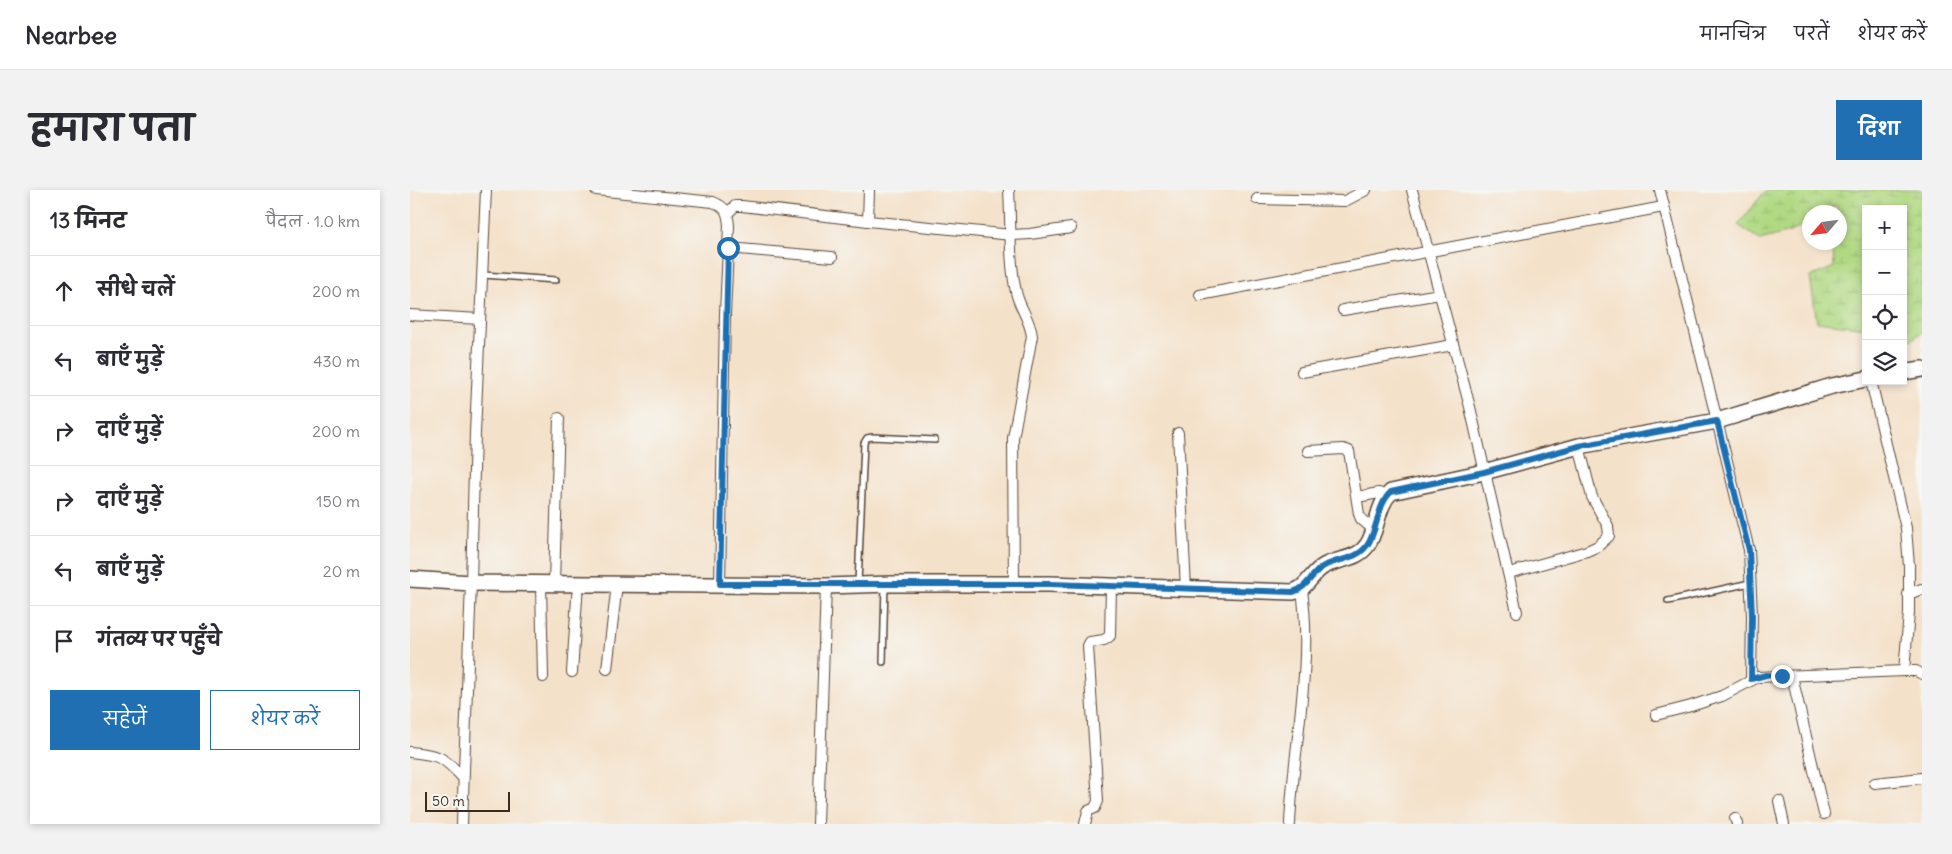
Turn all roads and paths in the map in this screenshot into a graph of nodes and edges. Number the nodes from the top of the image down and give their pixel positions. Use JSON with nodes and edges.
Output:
{"nodes":[{"id":1,"x":486,"y":190,"type":"edge"},
{"id":2,"x":596,"y":190,"type":"edge"},
{"id":3,"x":869,"y":190,"type":"edge"},
{"id":4,"x":1009,"y":190,"type":"edge"},
{"id":5,"x":1366,"y":190,"type":"edge"},
{"id":6,"x":1412,"y":190,"type":"edge"},
{"id":7,"x":1660,"y":190,"type":"edge"},
{"id":8,"x":671,"y":194,"type":"edge"},
{"id":9,"x":1257,"y":199,"type":"dead end"},
{"id":10,"x":1663,"y":207,"type":"junction"},
{"id":11,"x":728,"y":213,"type":"junction"},
{"id":12,"x":868,"y":221,"type":"junction"},
{"id":13,"x":1071,"y":228,"type":"dead end"},
{"id":14,"x":1012,"y":235,"type":"junction"},
{"id":15,"x":728,"y":248,"type":"junction"},
{"id":16,"x":1428,"y":252,"type":"junction"},
{"id":17,"x":832,"y":257,"type":"dead end"},
{"id":18,"x":483,"y":275,"type":"junction"},
{"id":19,"x":556,"y":280,"type":"dead end"},
{"id":20,"x":1440,"y":294,"type":"junction"},
{"id":21,"x":1200,"y":295,"type":"dead end"},
{"id":22,"x":1343,"y":310,"type":"dead end"},
{"id":23,"x":410,"y":316,"type":"edge"},
{"id":24,"x":480,"y":319,"type":"junction"},
{"id":25,"x":1453,"y":345,"type":"junction"},
{"id":26,"x":1922,"y":369,"type":"edge"},
{"id":27,"x":1907,"y":371,"type":"edge"},
{"id":28,"x":1302,"y":372,"type":"dead end"},
{"id":29,"x":1862,"y":380,"type":"edge"},
{"id":30,"x":1873,"y":385,"type":"edge"},
{"id":31,"x":559,"y":418,"type":"dead end"},
{"id":32,"x":1717,"y":421,"type":"junction"},
{"id":33,"x":1178,"y":433,"type":"dead end"},
{"id":34,"x":935,"y":440,"type":"dead end"},
{"id":35,"x":1579,"y":446,"type":"junction"},
{"id":36,"x":1308,"y":451,"type":"dead end"},
{"id":37,"x":1484,"y":472,"type":"junction"},
{"id":38,"x":1357,"y":497,"type":"junction"},
{"id":39,"x":1384,"y":499,"type":"junction"},
{"id":40,"x":1375,"y":531,"type":"junction"},
{"id":41,"x":1509,"y":573,"type":"junction"},
{"id":42,"x":410,"y":580,"type":"edge"},
{"id":43,"x":471,"y":583,"type":"junction"},
{"id":44,"x":1750,"y":583,"type":"junction"},
{"id":45,"x":547,"y":584,"type":"junction"},
{"id":46,"x":578,"y":584,"type":"junction"},
{"id":47,"x":617,"y":584,"type":"junction"},
{"id":48,"x":720,"y":584,"type":"junction"},
{"id":49,"x":885,"y":584,"type":"junction"},
{"id":50,"x":858,"y":585,"type":"junction"},
{"id":51,"x":1014,"y":585,"type":"junction"},
{"id":52,"x":826,"y":586,"type":"junction"},
{"id":53,"x":1111,"y":587,"type":"junction"},
{"id":54,"x":1186,"y":589,"type":"junction"},
{"id":55,"x":1922,"y":589,"type":"edge"},
{"id":56,"x":1302,"y":590,"type":"junction"},
{"id":57,"x":1908,"y":594,"type":"junction"},
{"id":58,"x":1668,"y":601,"type":"dead end"},
{"id":59,"x":1517,"y":612,"type":"dead end"},
{"id":60,"x":883,"y":662,"type":"dead end"},
{"id":61,"x":607,"y":669,"type":"dead end"},
{"id":62,"x":1904,"y":671,"type":"junction"},
{"id":63,"x":572,"y":672,"type":"dead end"},
{"id":64,"x":1922,"y":674,"type":"edge"},
{"id":65,"x":1792,"y":676,"type":"junction"},
{"id":66,"x":543,"y":677,"type":"dead end"},
{"id":67,"x":1751,"y":679,"type":"junction"},
{"id":68,"x":1656,"y":715,"type":"dead end"},
{"id":69,"x":410,"y":752,"type":"edge"},
{"id":70,"x":463,"y":778,"type":"junction"},
{"id":71,"x":1922,"y":778,"type":"edge"},
{"id":72,"x":1875,"y":783,"type":"dead end"},
{"id":73,"x":1779,"y":802,"type":"dead end"},
{"id":74,"x":1824,"y":814,"type":"dead end"},
{"id":75,"x":462,"y":824,"type":"edge"},
{"id":76,"x":818,"y":824,"type":"edge"},
{"id":77,"x":1085,"y":824,"type":"edge"},
{"id":78,"x":1290,"y":824,"type":"edge"},
{"id":79,"x":1784,"y":824,"type":"edge"}],
"edges":[{"from":1,"to":18,"type":"street"},
{"from":2,"to":8,"type":"street"},
{"from":3,"to":12,"type":"street"},
{"from":4,"to":14,"type":"street"},
{"from":5,"to":9,"type":"street"},
{"from":6,"to":16,"type":"street"},
{"from":7,"to":10,"type":"street"},
{"from":8,"to":11,"type":"street"},
{"from":10,"to":16,"type":"street"},
{"from":10,"to":32,"type":"street"},
{"from":11,"to":12,"type":"street"},
{"from":11,"to":15,"type":"street"},
{"from":12,"to":14,"type":"street"},
{"from":13,"to":14,"type":"street"},
{"from":14,"to":51,"type":"street"},
{"from":15,"to":17,"type":"street"},
{"from":15,"to":48,"type":"street"},
{"from":16,"to":20,"type":"street"},
{"from":16,"to":21,"type":"street"},
{"from":18,"to":19,"type":"lane"},
{"from":18,"to":24,"type":"street"},
{"from":20,"to":22,"type":"street"},
{"from":20,"to":25,"type":"street"},
{"from":23,"to":24,"type":"street"},
{"from":24,"to":43,"type":"street"},
{"from":25,"to":28,"type":"street"},
{"from":25,"to":37,"type":"street"},
{"from":26,"to":27,"type":"street"},
{"from":29,"to":32,"type":"street"},
{"from":30,"to":57,"type":"street"},
{"from":31,"to":45,"type":"street"},
{"from":32,"to":35,"type":"street"},
{"from":32,"to":44,"type":"street"},
{"from":33,"to":54,"type":"street"},
{"from":34,"to":50,"type":"lane"},
{"from":35,"to":37,"type":"street"},
{"from":35,"to":41,"type":"street"},
{"from":36,"to":38,"type":"street"},
{"from":37,"to":39,"type":"street"},
{"from":37,"to":41,"type":"street"},
{"from":38,"to":39,"type":"street"},
{"from":38,"to":40,"type":"street"},
{"from":39,"to":40,"type":"street"},
{"from":40,"to":56,"type":"street"},
{"from":41,"to":59,"type":"street"},
{"from":42,"to":43,"type":"street"},
{"from":43,"to":45,"type":"street"},
{"from":43,"to":70,"type":"street"},
{"from":44,"to":58,"type":"lane"},
{"from":44,"to":67,"type":"street"},
{"from":45,"to":46,"type":"street"},
{"from":45,"to":66,"type":"street"},
{"from":46,"to":47,"type":"street"},
{"from":46,"to":63,"type":"street"},
{"from":47,"to":48,"type":"street"},
{"from":47,"to":61,"type":"street"},
{"from":48,"to":52,"type":"street"},
{"from":49,"to":50,"type":"street"},
{"from":49,"to":51,"type":"street"},
{"from":49,"to":60,"type":"lane"},
{"from":50,"to":52,"type":"street"},
{"from":51,"to":53,"type":"street"},
{"from":52,"to":76,"type":"street"},
{"from":53,"to":54,"type":"street"},
{"from":53,"to":77,"type":"street"},
{"from":54,"to":56,"type":"street"},
{"from":55,"to":57,"type":"street"},
{"from":56,"to":78,"type":"street"},
{"from":57,"to":62,"type":"street"},
{"from":62,"to":64,"type":"street"},
{"from":62,"to":65,"type":"street"},
{"from":65,"to":67,"type":"street"},
{"from":65,"to":74,"type":"street"},
{"from":67,"to":68,"type":"street"},
{"from":69,"to":70,"type":"street"},
{"from":70,"to":75,"type":"street"},
{"from":71,"to":72,"type":"street"},
{"from":73,"to":79,"type":"street"}]}
